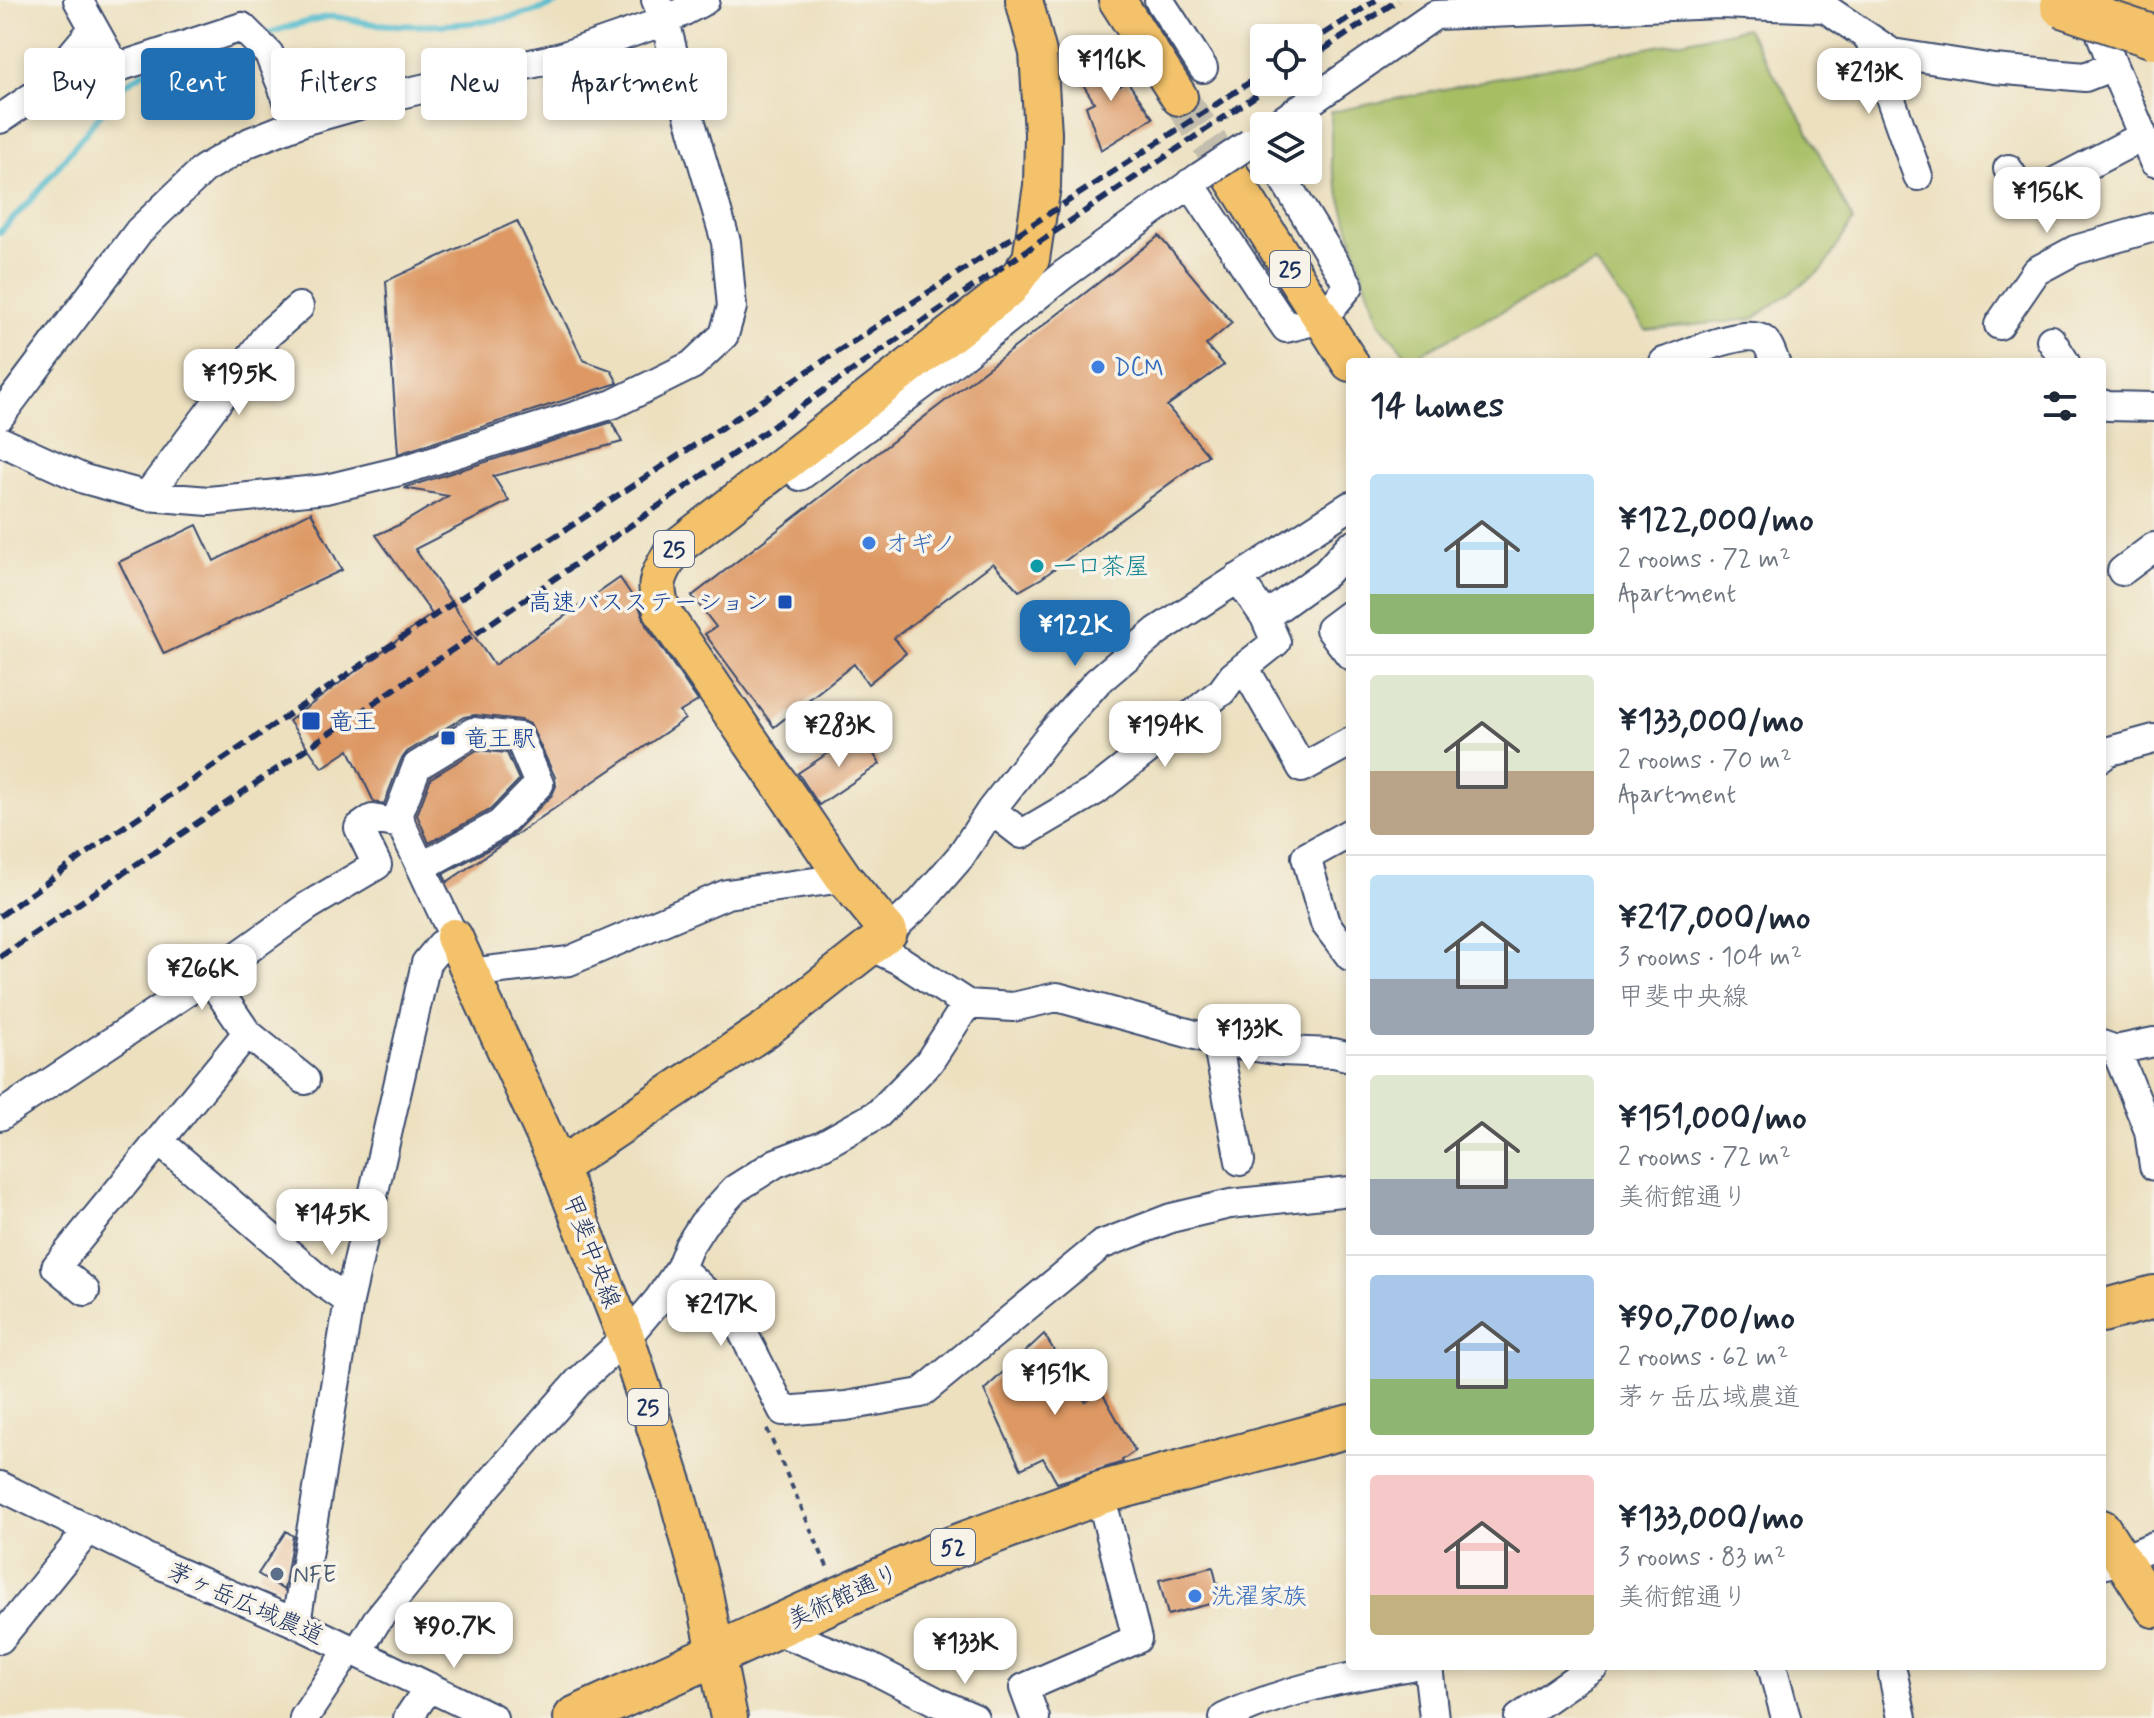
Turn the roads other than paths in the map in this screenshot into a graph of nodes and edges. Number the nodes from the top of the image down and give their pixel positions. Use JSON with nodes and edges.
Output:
{"nodes":[{"id":1,"x":78,"y":0,"type":"edge"},
{"id":2,"x":705,"y":0,"type":"edge"},
{"id":3,"x":1024,"y":0,"type":"edge"},
{"id":4,"x":1117,"y":0,"type":"edge"},
{"id":5,"x":1159,"y":0,"type":"edge"},
{"id":6,"x":2132,"y":0,"type":"edge"},
{"id":7,"x":2064,"y":2,"type":"edge"},
{"id":8,"x":2154,"y":8,"type":"edge"},
{"id":9,"x":660,"y":10,"type":"edge"},
{"id":10,"x":93,"y":29,"type":"junction"},
{"id":11,"x":2154,"y":37,"type":"edge"},
{"id":12,"x":1869,"y":38,"type":"junction"},
{"id":13,"x":2109,"y":57,"type":"junction"},
{"id":14,"x":1203,"y":68,"type":"dead end"},
{"id":15,"x":1179,"y":97,"type":"tunnel mouth"},
{"id":16,"x":1299,"y":112,"type":"edge"},
{"id":17,"x":0,"y":119,"type":"edge"},
{"id":18,"x":297,"y":123,"type":"junction"},
{"id":19,"x":2147,"y":136,"type":"edge"},
{"id":20,"x":1250,"y":147,"type":"edge"},
{"id":21,"x":2008,"y":169,"type":"dead end"},
{"id":22,"x":1918,"y":176,"type":"dead end"},
{"id":23,"x":1207,"y":178,"type":"junction"},
{"id":24,"x":1287,"y":184,"type":"edge"},
{"id":25,"x":2154,"y":227,"type":"edge"},
{"id":26,"x":299,"y":307,"type":"dead end"},
{"id":27,"x":1322,"y":319,"type":"junction"},
{"id":28,"x":1999,"y":325,"type":"dead end"},
{"id":29,"x":1347,"y":358,"type":"edge"},
{"id":30,"x":1676,"y":358,"type":"edge"},
{"id":31,"x":1773,"y":358,"type":"edge"},
{"id":32,"x":2106,"y":405,"type":"edge"},
{"id":33,"x":2154,"y":407,"type":"edge"},
{"id":34,"x":0,"y":416,"type":"edge"},
{"id":35,"x":0,"y":441,"type":"edge"},
{"id":36,"x":788,"y":462,"type":"junction"},
{"id":37,"x":147,"y":496,"type":"junction"},
{"id":38,"x":1346,"y":509,"type":"edge"},
{"id":39,"x":2154,"y":547,"type":"edge"},
{"id":40,"x":1346,"y":550,"type":"edge"},
{"id":41,"x":2122,"y":571,"type":"dead end"},
{"id":42,"x":1238,"y":578,"type":"junction"},
{"id":43,"x":1265,"y":617,"type":"junction"},
{"id":44,"x":1346,"y":617,"type":"edge"},
{"id":45,"x":1346,"y":650,"type":"edge"},
{"id":46,"x":1244,"y":667,"type":"junction"},
{"id":47,"x":2154,"y":739,"type":"edge"},
{"id":48,"x":1346,"y":744,"type":"edge"},
{"id":49,"x":2106,"y":752,"type":"edge"},
{"id":50,"x":991,"y":810,"type":"junction"},
{"id":51,"x":1346,"y":835,"type":"edge"},
{"id":52,"x":411,"y":845,"type":"junction"},
{"id":53,"x":844,"y":878,"type":"junction"},
{"id":54,"x":454,"y":937,"type":"junction"},
{"id":55,"x":881,"y":940,"type":"junction"},
{"id":56,"x":1346,"y":951,"type":"edge"},
{"id":57,"x":469,"y":973,"type":"junction"},
{"id":58,"x":209,"y":977,"type":"junction"},
{"id":59,"x":967,"y":1004,"type":"junction"},
{"id":60,"x":247,"y":1033,"type":"junction"},
{"id":61,"x":1217,"y":1041,"type":"junction"},
{"id":62,"x":2154,"y":1042,"type":"edge"},
{"id":63,"x":2109,"y":1048,"type":"edge"},
{"id":64,"x":1346,"y":1056,"type":"edge"},
{"id":65,"x":305,"y":1080,"type":"dead end"},
{"id":66,"x":0,"y":1116,"type":"edge"},
{"id":67,"x":159,"y":1141,"type":"junction"},
{"id":68,"x":1240,"y":1161,"type":"dead end"},
{"id":69,"x":2154,"y":1166,"type":"edge"},
{"id":70,"x":559,"y":1167,"type":"junction"},
{"id":71,"x":1346,"y":1191,"type":"edge"},
{"id":72,"x":680,"y":1268,"type":"junction"},
{"id":73,"x":85,"y":1291,"type":"dead end"},
{"id":74,"x":2154,"y":1297,"type":"edge"},
{"id":75,"x":349,"y":1301,"type":"junction"},
{"id":76,"x":2106,"y":1310,"type":"edge"},
{"id":77,"x":626,"y":1338,"type":"junction"},
{"id":78,"x":1346,"y":1427,"type":"edge"},
{"id":79,"x":0,"y":1486,"type":"edge"},
{"id":80,"x":1100,"y":1493,"type":"junction"},
{"id":81,"x":89,"y":1529,"type":"junction"},
{"id":82,"x":2106,"y":1533,"type":"edge"},
{"id":83,"x":2126,"y":1557,"type":"edge"},
{"id":84,"x":2154,"y":1609,"type":"edge"},
{"id":85,"x":296,"y":1623,"type":"junction"},
{"id":86,"x":773,"y":1629,"type":"junction"},
{"id":87,"x":0,"y":1639,"type":"edge"},
{"id":88,"x":353,"y":1651,"type":"junction"},
{"id":89,"x":716,"y":1655,"type":"junction"},
{"id":90,"x":1386,"y":1670,"type":"edge"},
{"id":91,"x":1428,"y":1670,"type":"edge"},
{"id":92,"x":1588,"y":1670,"type":"edge"},
{"id":93,"x":1773,"y":1670,"type":"edge"},
{"id":94,"x":1893,"y":1675,"type":"dead end"},
{"id":95,"x":429,"y":1687,"type":"junction"},
{"id":96,"x":304,"y":1718,"type":"edge"},
{"id":97,"x":408,"y":1718,"type":"edge"},
{"id":98,"x":493,"y":1718,"type":"edge"},
{"id":99,"x":575,"y":1718,"type":"edge"},
{"id":100,"x":729,"y":1718,"type":"edge"},
{"id":101,"x":974,"y":1718,"type":"edge"},
{"id":102,"x":1035,"y":1718,"type":"edge"},
{"id":103,"x":1224,"y":1718,"type":"edge"},
{"id":104,"x":1434,"y":1718,"type":"edge"},
{"id":105,"x":1519,"y":1718,"type":"edge"},
{"id":106,"x":1786,"y":1718,"type":"edge"},
{"id":107,"x":1902,"y":1718,"type":"edge"}],
"edges":[{"from":1,"to":10,"type":"street"},
{"from":2,"to":9,"type":"street"},
{"from":3,"to":36,"type":"main road","number":"25"},
{"from":4,"to":15,"type":"main road"},
{"from":5,"to":14,"type":"street"},
{"from":6,"to":8,"type":"highway"},
{"from":7,"to":11,"type":"highway","bridge":true},
{"from":7,"to":13,"type":"street"},
{"from":8,"to":13,"type":"street"},
{"from":9,"to":18,"type":"street"},
{"from":9,"to":37,"type":"street"},
{"from":10,"to":17,"type":"street"},
{"from":10,"to":18,"type":"street"},
{"from":12,"to":13,"type":"street"},
{"from":12,"to":16,"type":"street"},
{"from":12,"to":22,"type":"street"},
{"from":13,"to":19,"type":"street"},
{"from":18,"to":34,"type":"street"},
{"from":19,"to":21,"type":"street"},
{"from":20,"to":23,"type":"street","bridge":true},
{"from":23,"to":27,"type":"main road","number":"25"},
{"from":23,"to":36,"type":"street"},
{"from":24,"to":27,"type":"street"},
{"from":25,"to":28,"type":"street"},
{"from":26,"to":37,"type":"street"},
{"from":27,"to":29,"type":"main road","number":"25"},
{"from":30,"to":31,"type":"street"},
{"from":32,"to":33,"type":"street"},
{"from":35,"to":37,"type":"street"},
{"from":36,"to":53,"type":"main road","number":"25"},
{"from":38,"to":42,"type":"street"},
{"from":39,"to":41,"type":"street"},
{"from":40,"to":43,"type":"street"},
{"from":42,"to":43,"type":"street"},
{"from":42,"to":50,"type":"street"},
{"from":43,"to":46,"type":"street"},
{"from":44,"to":45,"type":"street"},
{"from":46,"to":48,"type":"street"},
{"from":46,"to":50,"type":"street"},
{"from":47,"to":49,"type":"street"},
{"from":50,"to":55,"type":"street"},
{"from":51,"to":56,"type":"street"},
{"from":52,"to":52,"type":"street"},
{"from":52,"to":54,"type":"street"},
{"from":52,"to":58,"type":"street"},
{"from":53,"to":55,"type":"main road","number":"25"},
{"from":53,"to":57,"type":"street"},
{"from":54,"to":57,"type":"main road","name":"甲斐中央線","number":"25"},
{"from":54,"to":75,"type":"street"},
{"from":55,"to":59,"type":"street"},
{"from":55,"to":70,"type":"main road"},
{"from":57,"to":70,"type":"main road","name":"甲斐中央線","number":"25"},
{"from":58,"to":60,"type":"street"},
{"from":58,"to":66,"type":"street"},
{"from":59,"to":61,"type":"street"},
{"from":59,"to":72,"type":"street"},
{"from":60,"to":65,"type":"street"},
{"from":60,"to":67,"type":"street"},
{"from":61,"to":64,"type":"street"},
{"from":61,"to":68,"type":"street"},
{"from":62,"to":63,"type":"street"},
{"from":63,"to":69,"type":"street"},
{"from":67,"to":73,"type":"street"},
{"from":67,"to":75,"type":"street"},
{"from":70,"to":77,"type":"main road","name":"甲斐中央線","number":"25"},
{"from":71,"to":72,"type":"street"},
{"from":72,"to":77,"type":"street"},
{"from":74,"to":76,"type":"highway"},
{"from":75,"to":85,"type":"street"},
{"from":77,"to":88,"type":"street"},
{"from":77,"to":89,"type":"main road","name":"甲斐中央線","number":"25"},
{"from":78,"to":80,"type":"highway","name":"美術館通り","number":"52"},
{"from":79,"to":81,"type":"street","name":"茅ヶ岳広域農道"},
{"from":80,"to":86,"type":"highway","name":"美術館通り","number":"52"},
{"from":80,"to":102,"type":"street"},
{"from":81,"to":85,"type":"street","name":"茅ヶ岳広域農道"},
{"from":81,"to":87,"type":"street"},
{"from":82,"to":83,"type":"main road"},
{"from":83,"to":84,"type":"main road"},
{"from":85,"to":88,"type":"street","name":"茅ヶ岳広域農道"},
{"from":86,"to":89,"type":"highway","name":"美術館通り","number":"52"},
{"from":86,"to":101,"type":"street"},
{"from":88,"to":95,"type":"street","name":"茅ヶ岳広域農道"},
{"from":88,"to":96,"type":"street"},
{"from":89,"to":99,"type":"highway","name":"美術館通り","number":"52"},
{"from":89,"to":100,"type":"main road","name":"甲斐中央線","number":"25"},
{"from":90,"to":103,"type":"street"},
{"from":91,"to":104,"type":"street"},
{"from":92,"to":105,"type":"street"},
{"from":93,"to":106,"type":"street"},
{"from":94,"to":107,"type":"street"},
{"from":95,"to":97,"type":"street"},
{"from":95,"to":98,"type":"street","name":"茅ヶ岳広域農道"}]}
